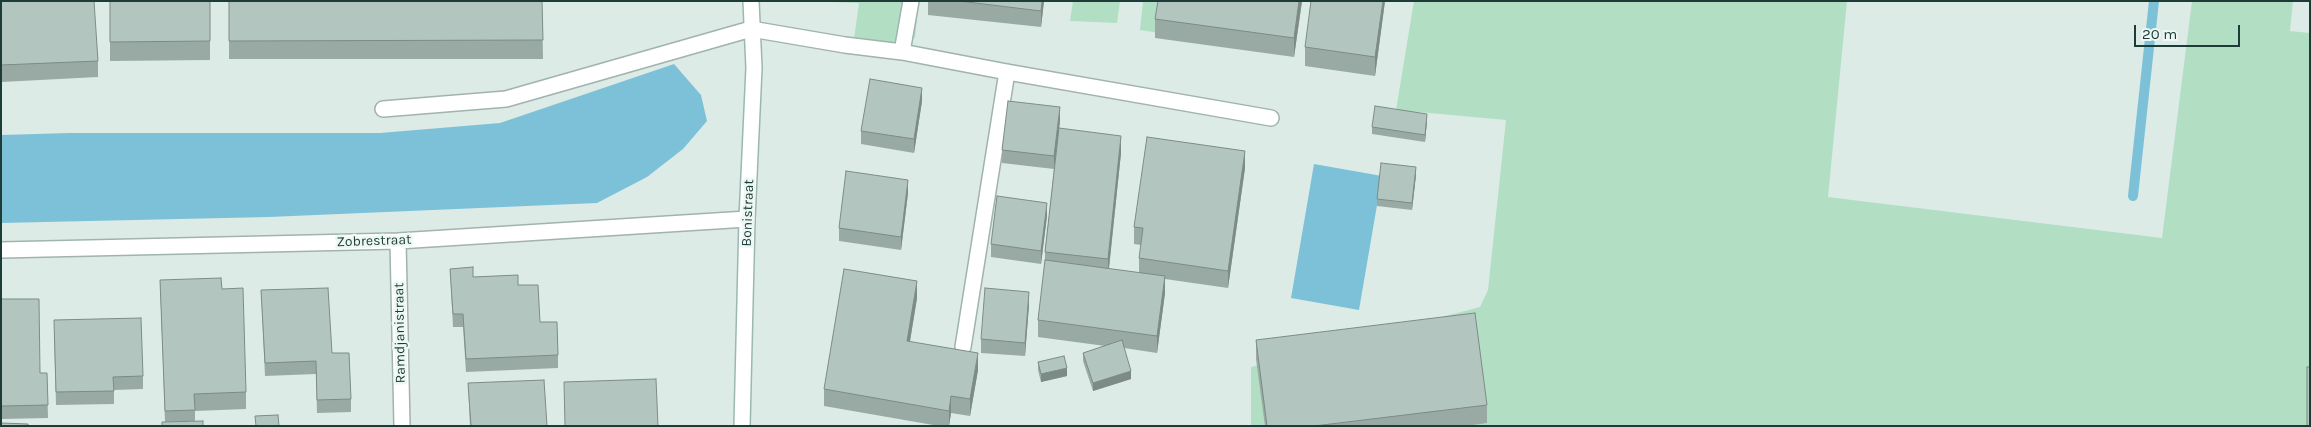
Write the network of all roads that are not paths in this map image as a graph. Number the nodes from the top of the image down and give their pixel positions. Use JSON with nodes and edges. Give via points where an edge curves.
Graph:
{"nodes":[{"id":1,"x":752,"y":1,"type":"edge"},
{"id":2,"x":911,"y":1,"type":"edge"},
{"id":3,"x":751,"y":29,"type":"junction"},
{"id":4,"x":902,"y":52,"type":"junction"},
{"id":5,"x":1008,"y":72,"type":"junction"},
{"id":6,"x":383,"y":109,"type":"dead end"},
{"id":7,"x":1271,"y":118,"type":"dead end"},
{"id":8,"x":747,"y":219,"type":"junction"},
{"id":9,"x":398,"y":241,"type":"junction"},
{"id":10,"x":1,"y":250,"type":"edge"},
{"id":11,"x":963,"y":347,"type":"dead end"},
{"id":12,"x":402,"y":426,"type":"edge"},
{"id":13,"x":742,"y":426,"type":"edge"}],
"edges":[{"from":1,"to":3,"type":"street","name":"Bonistraat"},
{"from":2,"to":4,"type":"street"},
{"from":3,"to":4,"type":"street"},
{"from":3,"to":6,"type":"street","via":[[506,99]]},
{"from":3,"to":8,"type":"street","name":"Bonistraat","via":[[754,68]]},
{"from":4,"to":5,"type":"street"},
{"from":5,"to":7,"type":"street"},
{"from":5,"to":11,"type":"street"},
{"from":8,"to":9,"type":"street","name":"Zobrestraat"},
{"from":8,"to":13,"type":"street","name":"Bonistraat"},
{"from":9,"to":10,"type":"street","name":"Zobrestraat"},
{"from":9,"to":12,"type":"street","name":"Ramdjanistraat"}]}
